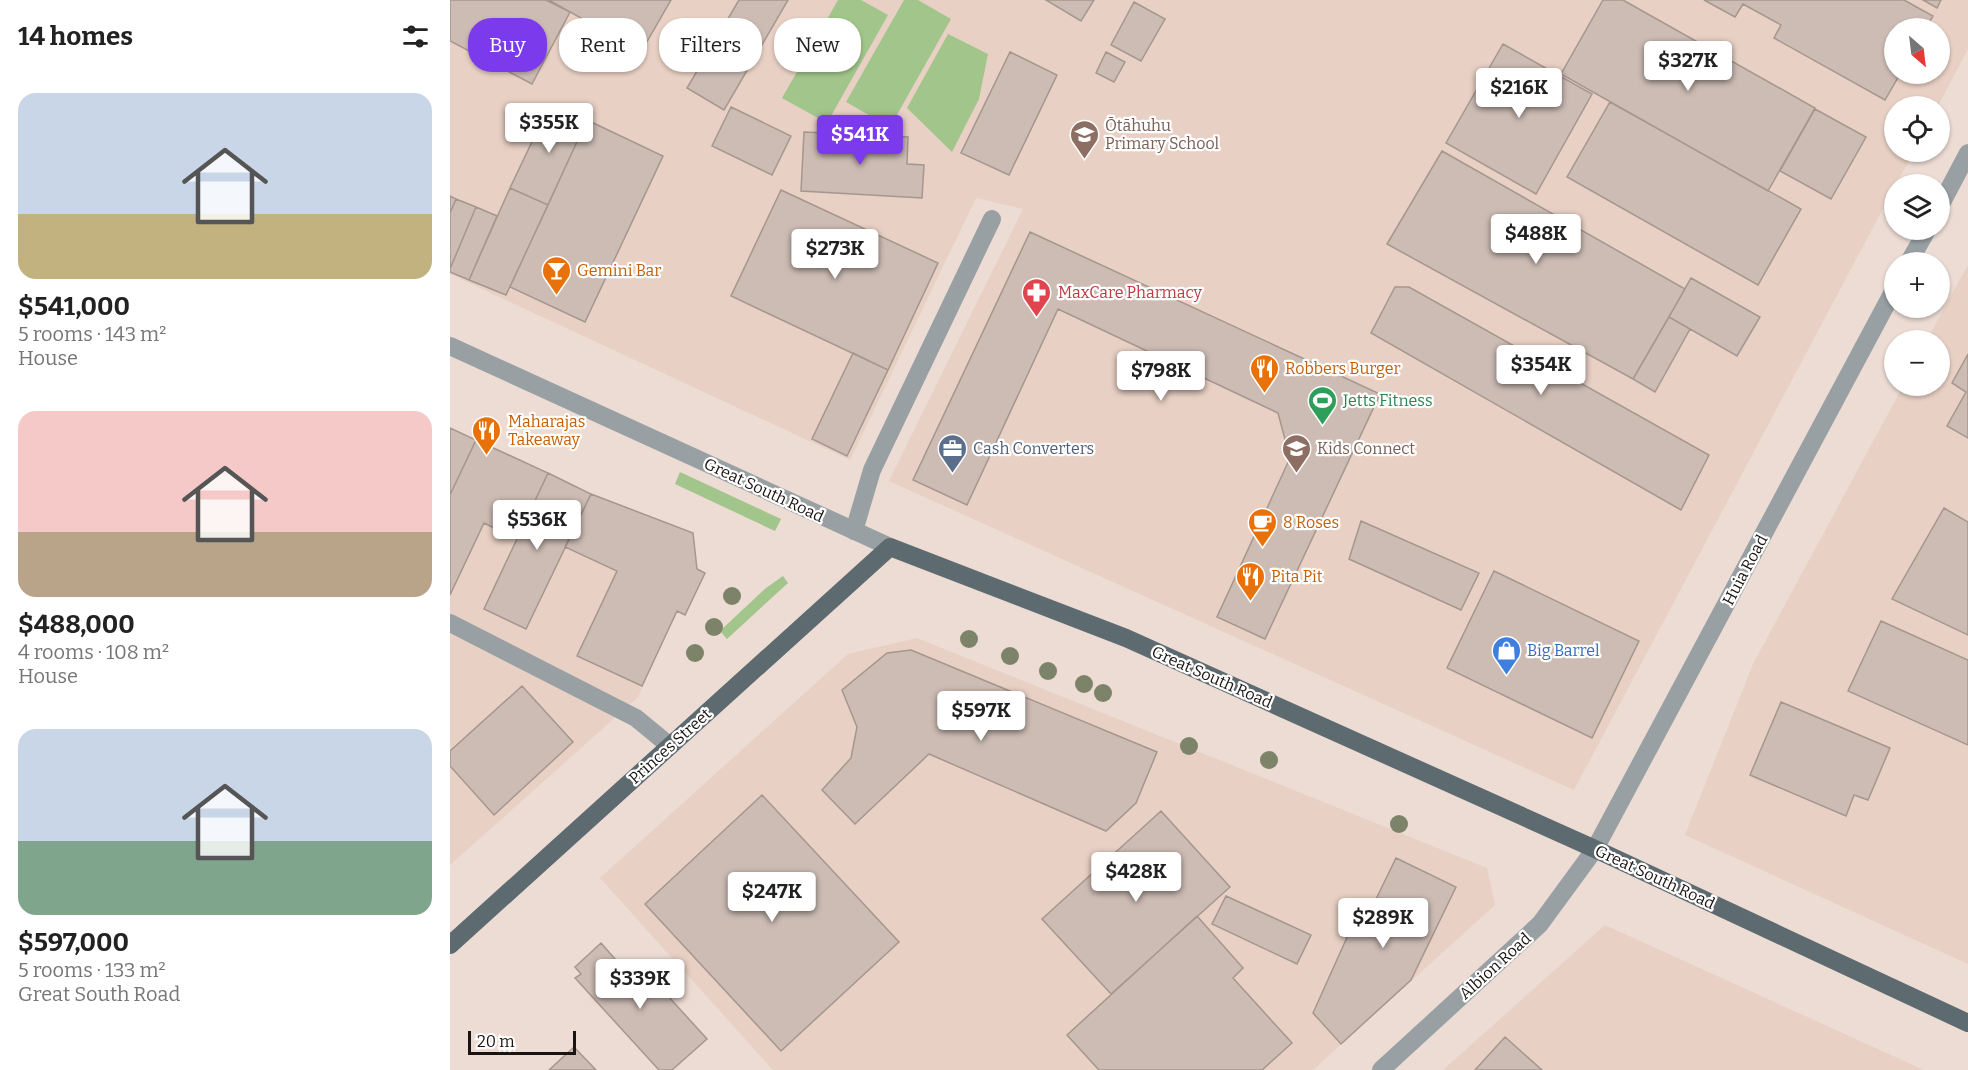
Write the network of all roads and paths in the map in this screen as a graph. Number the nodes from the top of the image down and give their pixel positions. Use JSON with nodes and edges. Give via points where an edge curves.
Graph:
{"nodes":[{"id":1,"x":1968,"y":153,"type":"edge"},
{"id":2,"x":1950,"y":187,"type":"edge"},
{"id":3,"x":992,"y":219,"type":"dead end"},
{"id":4,"x":1884,"y":309,"type":"edge"},
{"id":5,"x":450,"y":346,"type":"edge"},
{"id":6,"x":854,"y":531,"type":"junction"},
{"id":7,"x":890,"y":547,"type":"junction"},
{"id":8,"x":450,"y":623,"type":"edge"},
{"id":9,"x":670,"y":746,"type":"junction"},
{"id":10,"x":1595,"y":849,"type":"junction"},
{"id":11,"x":450,"y":945,"type":"edge"},
{"id":12,"x":1968,"y":1023,"type":"edge"},
{"id":13,"x":1381,"y":1070,"type":"edge"}],
"edges":[{"from":1,"to":2,"type":"street"},
{"from":3,"to":6,"type":"street","via":[[872,470]]},
{"from":4,"to":10,"type":"street","name":"Huia Road"},
{"from":5,"to":6,"type":"street","name":"Great South Road"},
{"from":6,"to":7,"type":"street","name":"Great South Road"},
{"from":7,"to":9,"type":"main road","name":"Princes Street"},
{"from":7,"to":10,"type":"main road","name":"Great South Road","via":[[1126,638]]},
{"from":8,"to":9,"type":"street","via":[[636,718]]},
{"from":9,"to":11,"type":"main road","name":"Princes Street"},
{"from":10,"to":12,"type":"main road","name":"Great South Road"},
{"from":10,"to":13,"type":"street","name":"Albion Road","via":[[1540,924]]}]}
